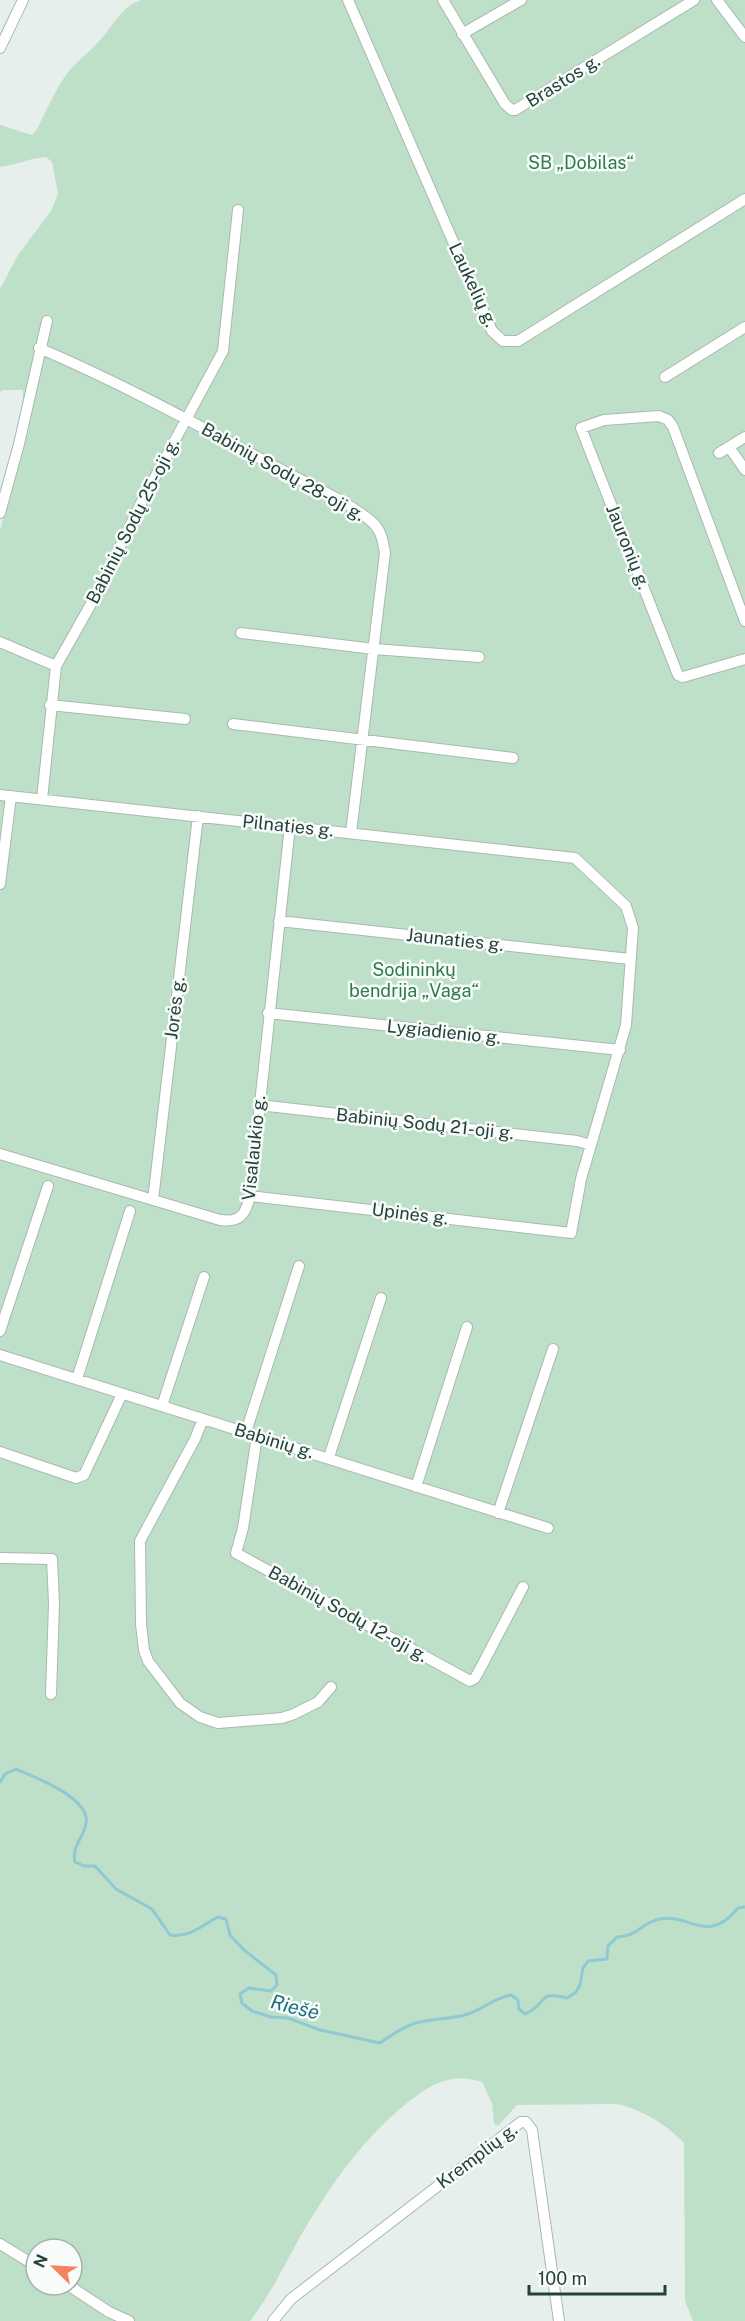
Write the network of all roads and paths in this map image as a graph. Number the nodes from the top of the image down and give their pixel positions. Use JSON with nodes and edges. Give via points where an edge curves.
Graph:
{"nodes":[{"id":1,"x":22,"y":0,"type":"edge"},
{"id":2,"x":348,"y":0,"type":"edge"},
{"id":3,"x":443,"y":0,"type":"edge"},
{"id":4,"x":521,"y":0,"type":"edge"},
{"id":5,"x":694,"y":0,"type":"edge"},
{"id":6,"x":717,"y":0,"type":"edge"},
{"id":7,"x":462,"y":34,"type":"junction"},
{"id":8,"x":745,"y":37,"type":"edge"},
{"id":9,"x":0,"y":48,"type":"edge"},
{"id":10,"x":745,"y":199,"type":"edge"},
{"id":11,"x":238,"y":210,"type":"dead end"},
{"id":12,"x":47,"y":321,"type":"dead end"},
{"id":13,"x":745,"y":327,"type":"edge"},
{"id":14,"x":39,"y":348,"type":"junction"},
{"id":15,"x":665,"y":377,"type":"dead end"},
{"id":16,"x":187,"y":418,"type":"junction"},
{"id":17,"x":745,"y":437,"type":"edge"},
{"id":18,"x":729,"y":447,"type":"junction"},
{"id":19,"x":719,"y":453,"type":"dead end"},
{"id":20,"x":745,"y":470,"type":"edge"},
{"id":21,"x":0,"y":511,"type":"edge"},
{"id":22,"x":745,"y":621,"type":"edge"},
{"id":23,"x":241,"y":633,"type":"dead end"},
{"id":24,"x":0,"y":642,"type":"edge"},
{"id":25,"x":374,"y":649,"type":"junction"},
{"id":26,"x":480,"y":657,"type":"dead end"},
{"id":27,"x":745,"y":659,"type":"edge"},
{"id":28,"x":56,"y":666,"type":"junction"},
{"id":29,"x":50,"y":705,"type":"junction"},
{"id":30,"x":184,"y":719,"type":"dead end"},
{"id":31,"x":233,"y":724,"type":"dead end"},
{"id":32,"x":363,"y":740,"type":"junction"},
{"id":33,"x":513,"y":758,"type":"dead end"},
{"id":34,"x":5,"y":795,"type":"edge"},
{"id":35,"x":42,"y":799,"type":"junction"},
{"id":36,"x":198,"y":816,"type":"junction"},
{"id":37,"x":290,"y":826,"type":"junction"},
{"id":38,"x":351,"y":833,"type":"junction"},
{"id":39,"x":0,"y":884,"type":"edge"},
{"id":40,"x":279,"y":921,"type":"junction"},
{"id":41,"x":630,"y":959,"type":"junction"},
{"id":42,"x":268,"y":1013,"type":"junction"},
{"id":43,"x":620,"y":1050,"type":"junction"},
{"id":44,"x":258,"y":1105,"type":"junction"},
{"id":45,"x":591,"y":1145,"type":"junction"},
{"id":46,"x":0,"y":1154,"type":"edge"},
{"id":47,"x":48,"y":1186,"type":"dead end"},
{"id":48,"x":250,"y":1196,"type":"junction"},
{"id":49,"x":153,"y":1200,"type":"junction"},
{"id":50,"x":130,"y":1211,"type":"dead end"},
{"id":51,"x":299,"y":1266,"type":"dead end"},
{"id":52,"x":204,"y":1277,"type":"dead end"},
{"id":53,"x":381,"y":1298,"type":"dead end"},
{"id":54,"x":467,"y":1327,"type":"dead end"},
{"id":55,"x":0,"y":1331,"type":"edge"},
{"id":56,"x":553,"y":1349,"type":"dead end"},
{"id":57,"x":0,"y":1355,"type":"edge"},
{"id":58,"x":77,"y":1379,"type":"junction"},
{"id":59,"x":122,"y":1394,"type":"junction"},
{"id":60,"x":162,"y":1406,"type":"junction"},
{"id":61,"x":203,"y":1419,"type":"junction"},
{"id":62,"x":252,"y":1434,"type":"junction"},
{"id":63,"x":0,"y":1452,"type":"edge"},
{"id":64,"x":329,"y":1457,"type":"junction"},
{"id":65,"x":416,"y":1487,"type":"junction"},
{"id":66,"x":498,"y":1513,"type":"junction"},
{"id":67,"x":548,"y":1528,"type":"dead end"},
{"id":68,"x":0,"y":1558,"type":"edge"},
{"id":69,"x":523,"y":1587,"type":"dead end"},
{"id":70,"x":331,"y":1687,"type":"dead end"},
{"id":71,"x":51,"y":1694,"type":"dead end"},
{"id":72,"x":0,"y":2244,"type":"edge"},
{"id":73,"x":24,"y":2259,"type":"edge"},
{"id":74,"x":84,"y":2296,"type":"edge"},
{"id":75,"x":129,"y":2321,"type":"edge"},
{"id":76,"x":273,"y":2321,"type":"edge"},
{"id":77,"x":559,"y":2321,"type":"edge"}],
"edges":[{"from":1,"to":9,"type":"street"},
{"from":2,"to":10,"type":"street","name":"Laukelių g.","via":[[492,332],[503,341],[518,341]]},
{"from":3,"to":7,"type":"street","name":"Brastos g."},
{"from":4,"to":7,"type":"street"},
{"from":5,"to":7,"type":"street","name":"Brastos g.","via":[[515,110],[505,104]]},
{"from":6,"to":8,"type":"street"},
{"from":11,"to":16,"type":"street","name":"Babinių Sodų 25-oji g.","via":[[224,351]]},
{"from":12,"to":14,"type":"street"},
{"from":13,"to":15,"type":"street"},
{"from":14,"to":16,"type":"street","name":"Babinių Sodų 28-oji g."},
{"from":14,"to":21,"type":"street"},
{"from":16,"to":25,"type":"street","name":"Babinių Sodų 28-oji g.","via":[[347,506],[377,527],[385,553]]},
{"from":16,"to":28,"type":"street","name":"Babinių Sodų 25-oji g."},
{"from":17,"to":18,"type":"street"},
{"from":18,"to":19,"type":"street"},
{"from":18,"to":20,"type":"street"},
{"from":22,"to":27,"type":"street","name":"Jauronių g.","via":[[668,420],[659,416],[604,420],[581,428],[678,675],[683,677]]},
{"from":23,"to":25,"type":"street"},
{"from":24,"to":28,"type":"street"},
{"from":25,"to":26,"type":"street"},
{"from":25,"to":32,"type":"street","name":"Babinių Sodų 28-oji g."},
{"from":28,"to":29,"type":"street","name":"Babinių Sodų 25-oji g."},
{"from":29,"to":30,"type":"street"},
{"from":29,"to":35,"type":"street","name":"Babinių Sodų 25-oji g."},
{"from":31,"to":32,"type":"street"},
{"from":32,"to":33,"type":"street"},
{"from":32,"to":38,"type":"street","name":"Babinių Sodų 28-oji g."},
{"from":34,"to":35,"type":"street","name":"Pilnaties g."},
{"from":34,"to":39,"type":"street"},
{"from":35,"to":36,"type":"street","name":"Pilnaties g."},
{"from":36,"to":37,"type":"street","name":"Pilnaties g."},
{"from":36,"to":49,"type":"street","name":"Jorės g."},
{"from":37,"to":38,"type":"street","name":"Pilnaties g."},
{"from":37,"to":40,"type":"street","name":"Visalaukio g."},
{"from":38,"to":41,"type":"street","name":"Pilnaties g.","via":[[576,858],[626,906],[633,928]]},
{"from":40,"to":41,"type":"street","name":"Jaunaties g."},
{"from":40,"to":42,"type":"street","name":"Visalaukio g."},
{"from":41,"to":43,"type":"street"},
{"from":42,"to":43,"type":"street","name":"Lygiadienio g."},
{"from":42,"to":44,"type":"street","name":"Visalaukio g."},
{"from":43,"to":45,"type":"street"},
{"from":44,"to":45,"type":"street","name":"Babinių Sodų 21-oji g."},
{"from":44,"to":48,"type":"street","name":"Visalaukio g."},
{"from":45,"to":48,"type":"street","name":"Upinės g.","via":[[570,1233]]},
{"from":46,"to":49,"type":"street","name":"Visalaukio g."},
{"from":47,"to":55,"type":"street"},
{"from":48,"to":49,"type":"street","name":"Visalaukio g.","via":[[243,1216],[229,1221]]},
{"from":50,"to":58,"type":"street"},
{"from":51,"to":62,"type":"street"},
{"from":52,"to":60,"type":"street"},
{"from":53,"to":64,"type":"street"},
{"from":54,"to":65,"type":"street"},
{"from":56,"to":66,"type":"street"},
{"from":57,"to":58,"type":"street","name":"Babinių g."},
{"from":58,"to":59,"type":"street","name":"Babinių g."},
{"from":59,"to":60,"type":"street","name":"Babinių g."},
{"from":59,"to":63,"type":"street","via":[[81,1477]]},
{"from":60,"to":61,"type":"street","name":"Babinių g."},
{"from":61,"to":62,"type":"street","name":"Babinių g."},
{"from":61,"to":70,"type":"street","via":[[140,1541],[141,1624],[148,1661],[180,1703],[200,1717],[218,1723],[282,1718],[318,1702]]},
{"from":62,"to":64,"type":"street","name":"Babinių g."},
{"from":62,"to":69,"type":"street","name":"Babinių Sodų 12-oji g.","via":[[243,1528],[236,1553],[470,1681]]},
{"from":64,"to":65,"type":"street","name":"Babinių g."},
{"from":65,"to":66,"type":"street","name":"Babinių g."},
{"from":66,"to":67,"type":"street","name":"Babinių g."},
{"from":68,"to":71,"type":"street","via":[[52,1559]]},
{"from":72,"to":73,"type":"street"},
{"from":74,"to":75,"type":"street"},
{"from":76,"to":77,"type":"street","name":"Kremplių g.","via":[[291,2299],[521,2122],[532,2130]]}]}
